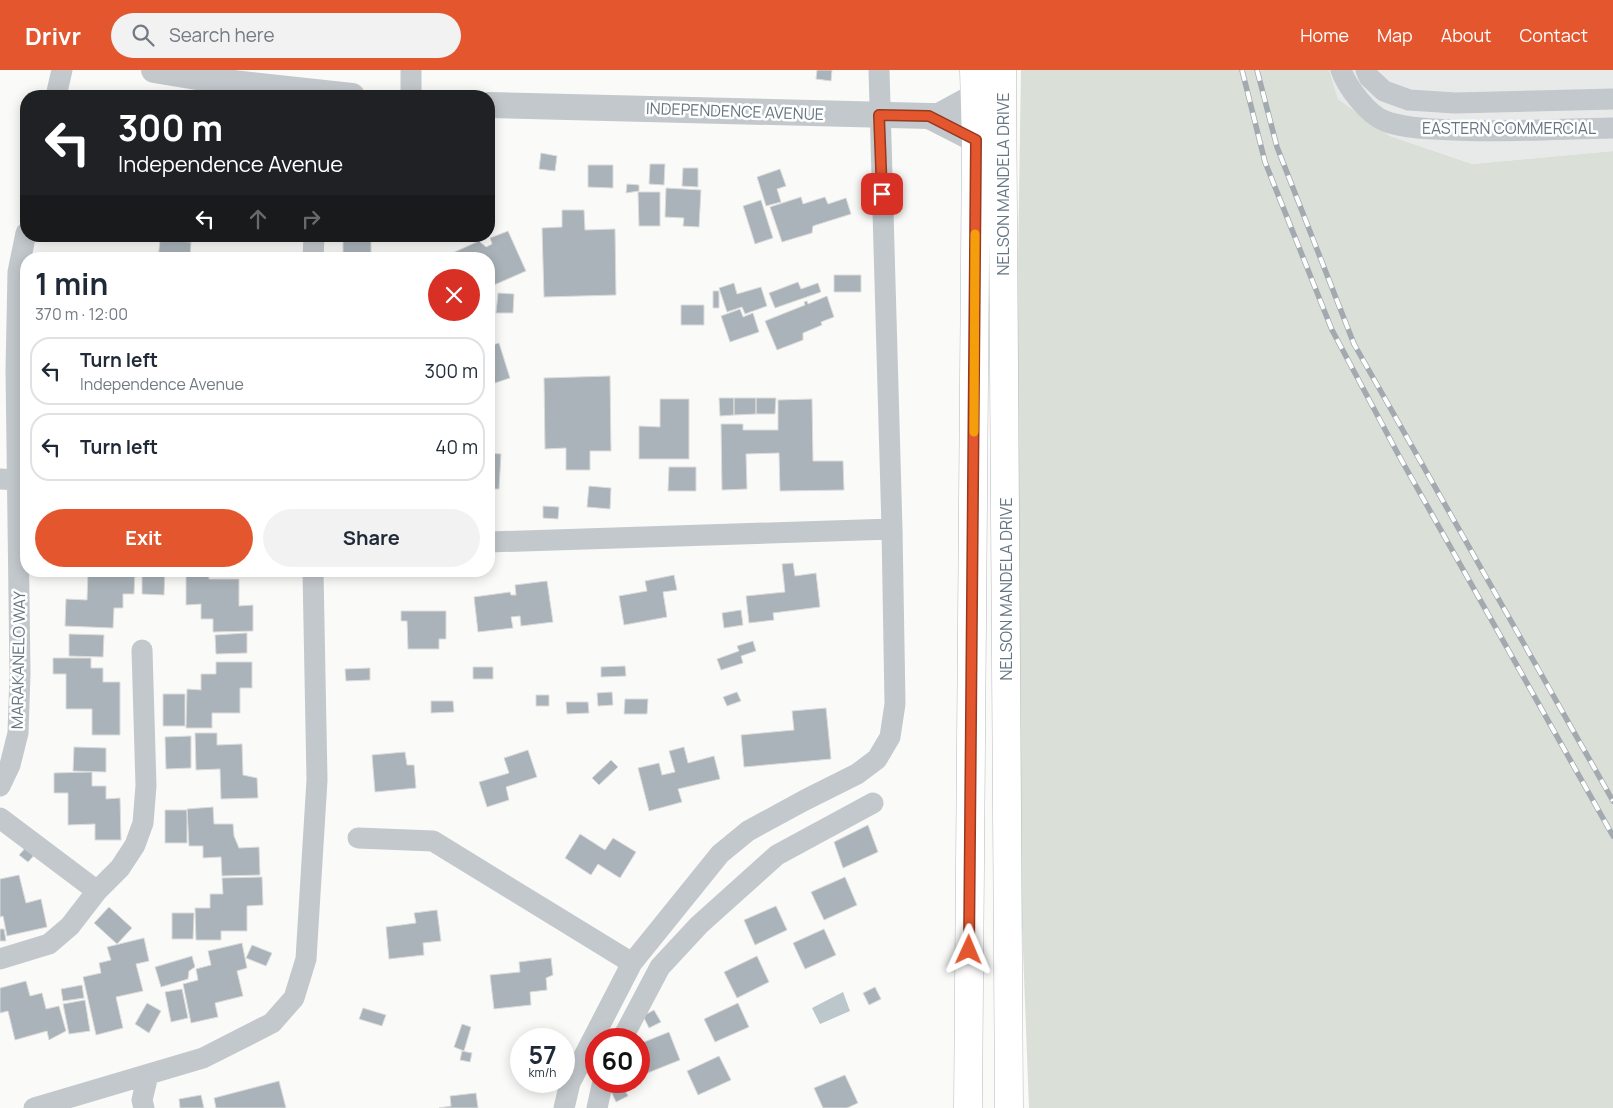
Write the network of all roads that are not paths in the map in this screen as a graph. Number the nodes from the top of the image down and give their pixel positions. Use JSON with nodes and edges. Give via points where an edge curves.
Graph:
{"nodes":[{"id":1,"x":62,"y":70,"type":"edge"},
{"id":2,"x":154,"y":70,"type":"edge"},
{"id":3,"x":411,"y":70,"type":"edge"},
{"id":4,"x":879,"y":70,"type":"edge"},
{"id":5,"x":974,"y":70,"type":"edge"},
{"id":6,"x":1002,"y":70,"type":"edge"},
{"id":7,"x":1341,"y":70,"type":"edge"},
{"id":8,"x":1366,"y":70,"type":"edge"},
{"id":9,"x":57,"y":90,"type":"edge"},
{"id":10,"x":281,"y":90,"type":"edge"},
{"id":11,"x":410,"y":90,"type":"edge"},
{"id":12,"x":974,"y":97,"type":"junction"},
{"id":13,"x":1613,"y":99,"type":"edge"},
{"id":14,"x":495,"y":104,"type":"edge"},
{"id":15,"x":879,"y":115,"type":"junction"},
{"id":16,"x":929,"y":116,"type":"junction"},
{"id":17,"x":1613,"y":128,"type":"edge"},
{"id":18,"x":976,"y":140,"type":"junction"},
{"id":19,"x":20,"y":262,"type":"edge"},
{"id":20,"x":20,"y":342,"type":"edge"},
{"id":21,"x":20,"y":423,"type":"edge"},
{"id":22,"x":9,"y":480,"type":"edge"},
{"id":23,"x":892,"y":529,"type":"junction"},
{"id":24,"x":495,"y":542,"type":"edge"},
{"id":25,"x":319,"y":577,"type":"edge"},
{"id":26,"x":142,"y":650,"type":"dead end"},
{"id":27,"x":0,"y":786,"type":"edge"},
{"id":28,"x":873,"y":803,"type":"dead end"},
{"id":29,"x":0,"y":818,"type":"edge"},
{"id":30,"x":358,"y":838,"type":"dead end"},
{"id":31,"x":97,"y":891,"type":"junction"},
{"id":32,"x":0,"y":959,"type":"edge"},
{"id":33,"x":632,"y":963,"type":"junction"},
{"id":34,"x":628,"y":1028,"type":"edge"},
{"id":35,"x":148,"y":1075,"type":"junction"},
{"id":36,"x":600,"y":1093,"type":"edge"},
{"id":37,"x":34,"y":1108,"type":"edge"},
{"id":38,"x":144,"y":1108,"type":"edge"},
{"id":39,"x":564,"y":1108,"type":"edge"},
{"id":40,"x":597,"y":1108,"type":"edge"},
{"id":41,"x":968,"y":1108,"type":"edge"},
{"id":42,"x":1009,"y":1108,"type":"edge"}],
"edges":[{"from":1,"to":9,"type":"street"},
{"from":2,"to":10,"type":"street"},
{"from":3,"to":11,"type":"street"},
{"from":4,"to":15,"type":"street"},
{"from":5,"to":12,"type":"main road","name":"NELSON MANDELA DRIVE"},
{"from":6,"to":42,"type":"main road","name":"NELSON MANDELA DRIVE"},
{"from":7,"to":17,"type":"street","name":"EASTERN COMMERCIAL","via":[[1357,98],[1370,111],[1384,121],[1416,128],[1459,131]]},
{"from":8,"to":13,"type":"street","name":"EASTERN COMMERCIAL","via":[[1384,91],[1409,100],[1455,103]]},
{"from":12,"to":16,"type":"street","via":[[939,116]]},
{"from":12,"to":18,"type":"main road","name":"NELSON MANDELA DRIVE"},
{"from":14,"to":15,"type":"street","name":"INDEPENDENCE AVENUE"},
{"from":15,"to":16,"type":"street","name":"INDEPENDENCE AVENUE"},
{"from":15,"to":23,"type":"street"},
{"from":16,"to":18,"type":"street","name":"INDEPENDENCE AVENUE"},
{"from":18,"to":41,"type":"main road","name":"NELSON MANDELA DRIVE"},
{"from":19,"to":20,"type":"street","name":"MARAKANELO WAY"},
{"from":21,"to":22,"type":"street","name":"MARAKANELO WAY"},
{"from":22,"to":27,"type":"street","name":"MARAKANELO WAY","via":[[20,674],[18,732],[10,765]]},
{"from":23,"to":24,"type":"street"},
{"from":23,"to":33,"type":"street","via":[[895,704],[888,741],[877,759],[857,774],[748,831],[720,854]]},
{"from":25,"to":35,"type":"street","via":[[317,780],[306,959],[294,998],[272,1023],[203,1058]]},
{"from":26,"to":31,"type":"street","via":[[146,786],[143,824],[135,845],[120,868]]},
{"from":28,"to":34,"type":"street","via":[[777,855],[699,925],[660,967]]},
{"from":29,"to":31,"type":"street"},
{"from":30,"to":33,"type":"street","via":[[433,841]]},
{"from":31,"to":32,"type":"street","via":[[70,926],[49,944]]},
{"from":33,"to":39,"type":"street","via":[[570,1083]]},
{"from":35,"to":37,"type":"street"},
{"from":35,"to":38,"type":"street","via":[[142,1100]]},
{"from":36,"to":40,"type":"street"}]}
